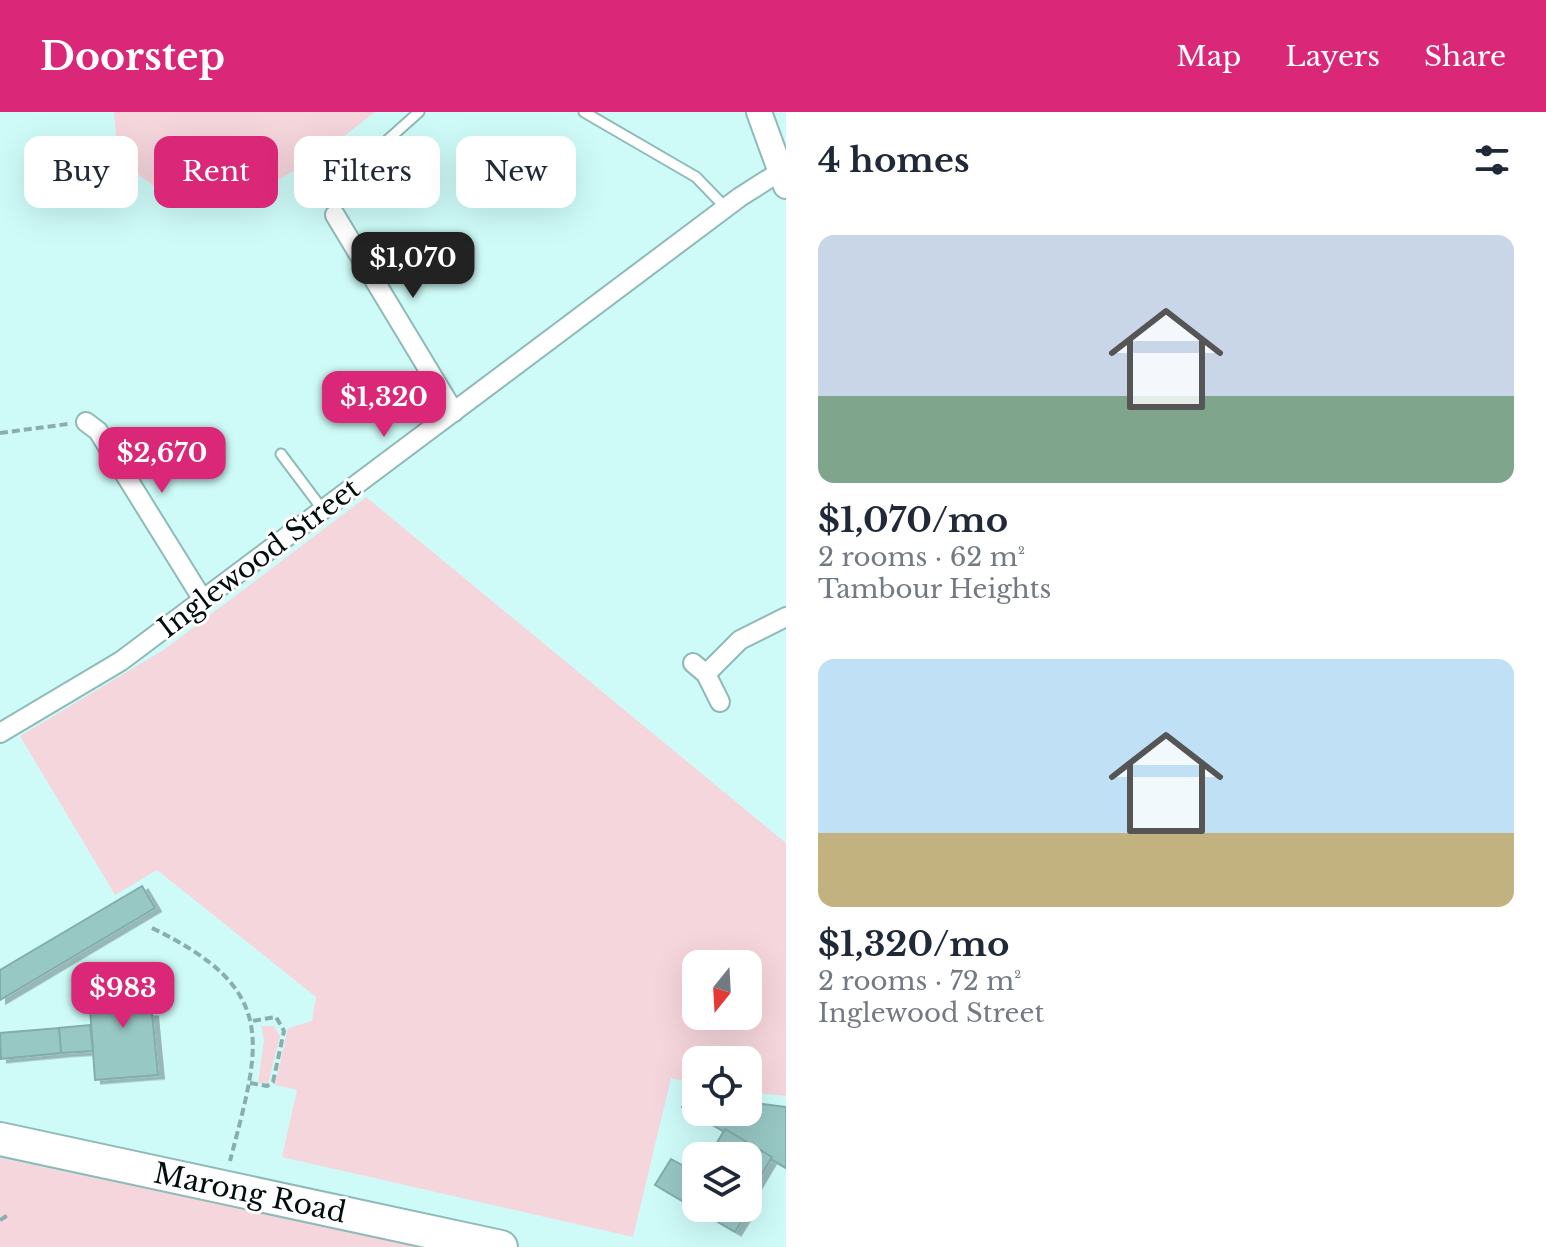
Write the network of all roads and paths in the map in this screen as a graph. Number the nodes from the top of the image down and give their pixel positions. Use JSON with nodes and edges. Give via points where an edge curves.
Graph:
{"nodes":[{"id":1,"x":419,"y":112,"type":"edge"},
{"id":2,"x":584,"y":112,"type":"edge"},
{"id":3,"x":759,"y":112,"type":"edge"},
{"id":4,"x":783,"y":171,"type":"edge"},
{"id":5,"x":726,"y":208,"type":"junction"},
{"id":6,"x":335,"y":215,"type":"joint"},
{"id":7,"x":454,"y":412,"type":"junction"},
{"id":8,"x":86,"y":422,"type":"joint"},
{"id":9,"x":0,"y":433,"type":"edge"},
{"id":10,"x":281,"y":454,"type":"dead end"},
{"id":11,"x":323,"y":510,"type":"junction"},
{"id":12,"x":203,"y":600,"type":"junction"},
{"id":13,"x":786,"y":617,"type":"edge"},
{"id":14,"x":720,"y":702,"type":"dead end"},
{"id":15,"x":0,"y":733,"type":"edge"},
{"id":16,"x":152,"y":928,"type":"dead end"},
{"id":17,"x":252,"y":1021,"type":"junction"},
{"id":18,"x":250,"y":1083,"type":"junction"},
{"id":19,"x":0,"y":1139,"type":"edge"},
{"id":20,"x":223,"y":1187,"type":"junction"},
{"id":21,"x":8,"y":1215,"type":"dead end"},
{"id":22,"x":0,"y":1220,"type":"edge"},
{"id":23,"x":501,"y":1247,"type":"edge"}],
"edges":[{"from":1,"to":6,"type":"lane","via":[[345,178]]},
{"from":2,"to":5,"type":"lane","via":[[696,177]]},
{"from":3,"to":4,"type":"main road"},
{"from":4,"to":5,"type":"street","name":"Inglewood Street"},
{"from":5,"to":7,"type":"street","name":"Inglewood Street"},
{"from":6,"to":7,"type":"street"},
{"from":7,"to":11,"type":"street","name":"Inglewood Street"},
{"from":8,"to":9,"type":"path"},
{"from":8,"to":12,"type":"street","via":[[98,431]]},
{"from":10,"to":11,"type":"lane"},
{"from":11,"to":12,"type":"street","name":"Inglewood Street"},
{"from":12,"to":15,"type":"street","name":"Inglewood Street","via":[[121,661]]},
{"from":13,"to":14,"type":"street","via":[[740,640],[700,669]]},
{"from":16,"to":17,"type":"path","via":[[216,967],[240,995]]},
{"from":17,"to":18,"type":"path"},
{"from":17,"to":18,"type":"path","via":[[276,1017],[284,1031],[273,1082]]},
{"from":18,"to":20,"type":"path"},
{"from":19,"to":20,"type":"highway","name":"Marong Road"},
{"from":20,"to":23,"type":"highway","name":"Marong Road"},
{"from":21,"to":22,"type":"path"}]}
